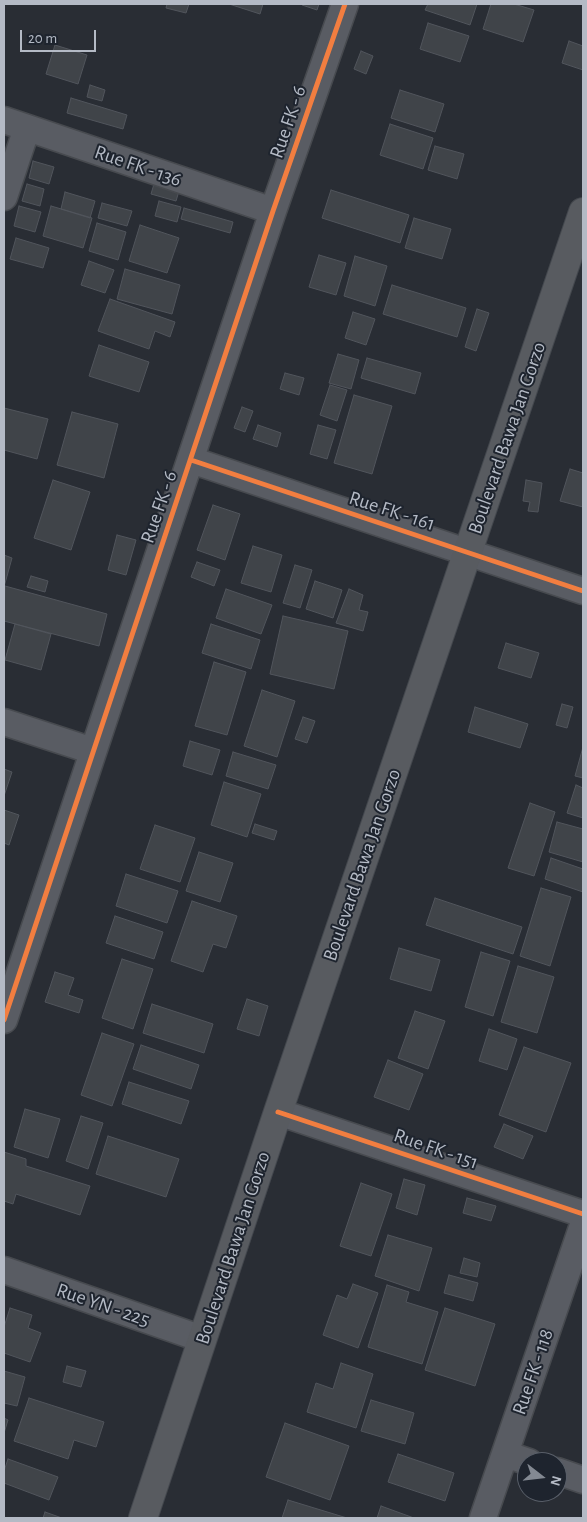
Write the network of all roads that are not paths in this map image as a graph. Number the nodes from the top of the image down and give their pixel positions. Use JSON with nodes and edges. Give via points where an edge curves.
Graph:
{"nodes":[{"id":1,"x":345,"y":4,"type":"edge"},
{"id":2,"x":15,"y":124,"type":"edge"},
{"id":3,"x":4,"y":197,"type":"edge"},
{"id":4,"x":273,"y":211,"type":"junction"},
{"id":5,"x":583,"y":212,"type":"edge"},
{"id":6,"x":191,"y":460,"type":"junction"},
{"id":7,"x":468,"y":552,"type":"junction"},
{"id":8,"x":583,"y":591,"type":"edge"},
{"id":9,"x":4,"y":722,"type":"edge"},
{"id":10,"x":93,"y":751,"type":"junction"},
{"id":11,"x":4,"y":1020,"type":"edge"},
{"id":12,"x":278,"y":1112,"type":"junction"},
{"id":13,"x":583,"y":1214,"type":"edge"},
{"id":14,"x":583,"y":1225,"type":"edge"},
{"id":15,"x":4,"y":1270,"type":"edge"},
{"id":16,"x":202,"y":1339,"type":"junction"},
{"id":17,"x":505,"y":1454,"type":"junction"},
{"id":18,"x":517,"y":1458,"type":"edge"},
{"id":19,"x":567,"y":1474,"type":"edge"},
{"id":20,"x":583,"y":1480,"type":"edge"},
{"id":21,"x":143,"y":1518,"type":"edge"},
{"id":22,"x":482,"y":1518,"type":"edge"}],
"edges":[{"from":1,"to":4,"type":"street","name":"Rue FK - 6"},
{"from":2,"to":3,"type":"street"},
{"from":2,"to":4,"type":"street","name":"Rue FK - 136"},
{"from":4,"to":6,"type":"street","name":"Rue FK - 6"},
{"from":5,"to":7,"type":"main road","name":"Boulevard Bawa Jan Gorzo"},
{"from":6,"to":7,"type":"street","name":"Rue FK - 161"},
{"from":6,"to":10,"type":"street","name":"Rue FK - 6"},
{"from":7,"to":8,"type":"street","name":"Rue FK - 161"},
{"from":7,"to":12,"type":"main road","name":"Boulevard Bawa Jan Gorzo"},
{"from":9,"to":10,"type":"street"},
{"from":10,"to":11,"type":"street","name":"Rue FK - 6"},
{"from":12,"to":13,"type":"street","name":"Rue FK - 151"},
{"from":12,"to":16,"type":"main road","name":"Boulevard Bawa Jan Gorzo"},
{"from":14,"to":17,"type":"street","name":"Rue FK - 118"},
{"from":15,"to":16,"type":"street","name":"Rue YN - 225"},
{"from":16,"to":21,"type":"main road","name":"Boulevard Bawa Jan Gorzo"},
{"from":17,"to":18,"type":"street"},
{"from":17,"to":22,"type":"street","name":"Rue FK - 118"},
{"from":19,"to":20,"type":"street"}]}
